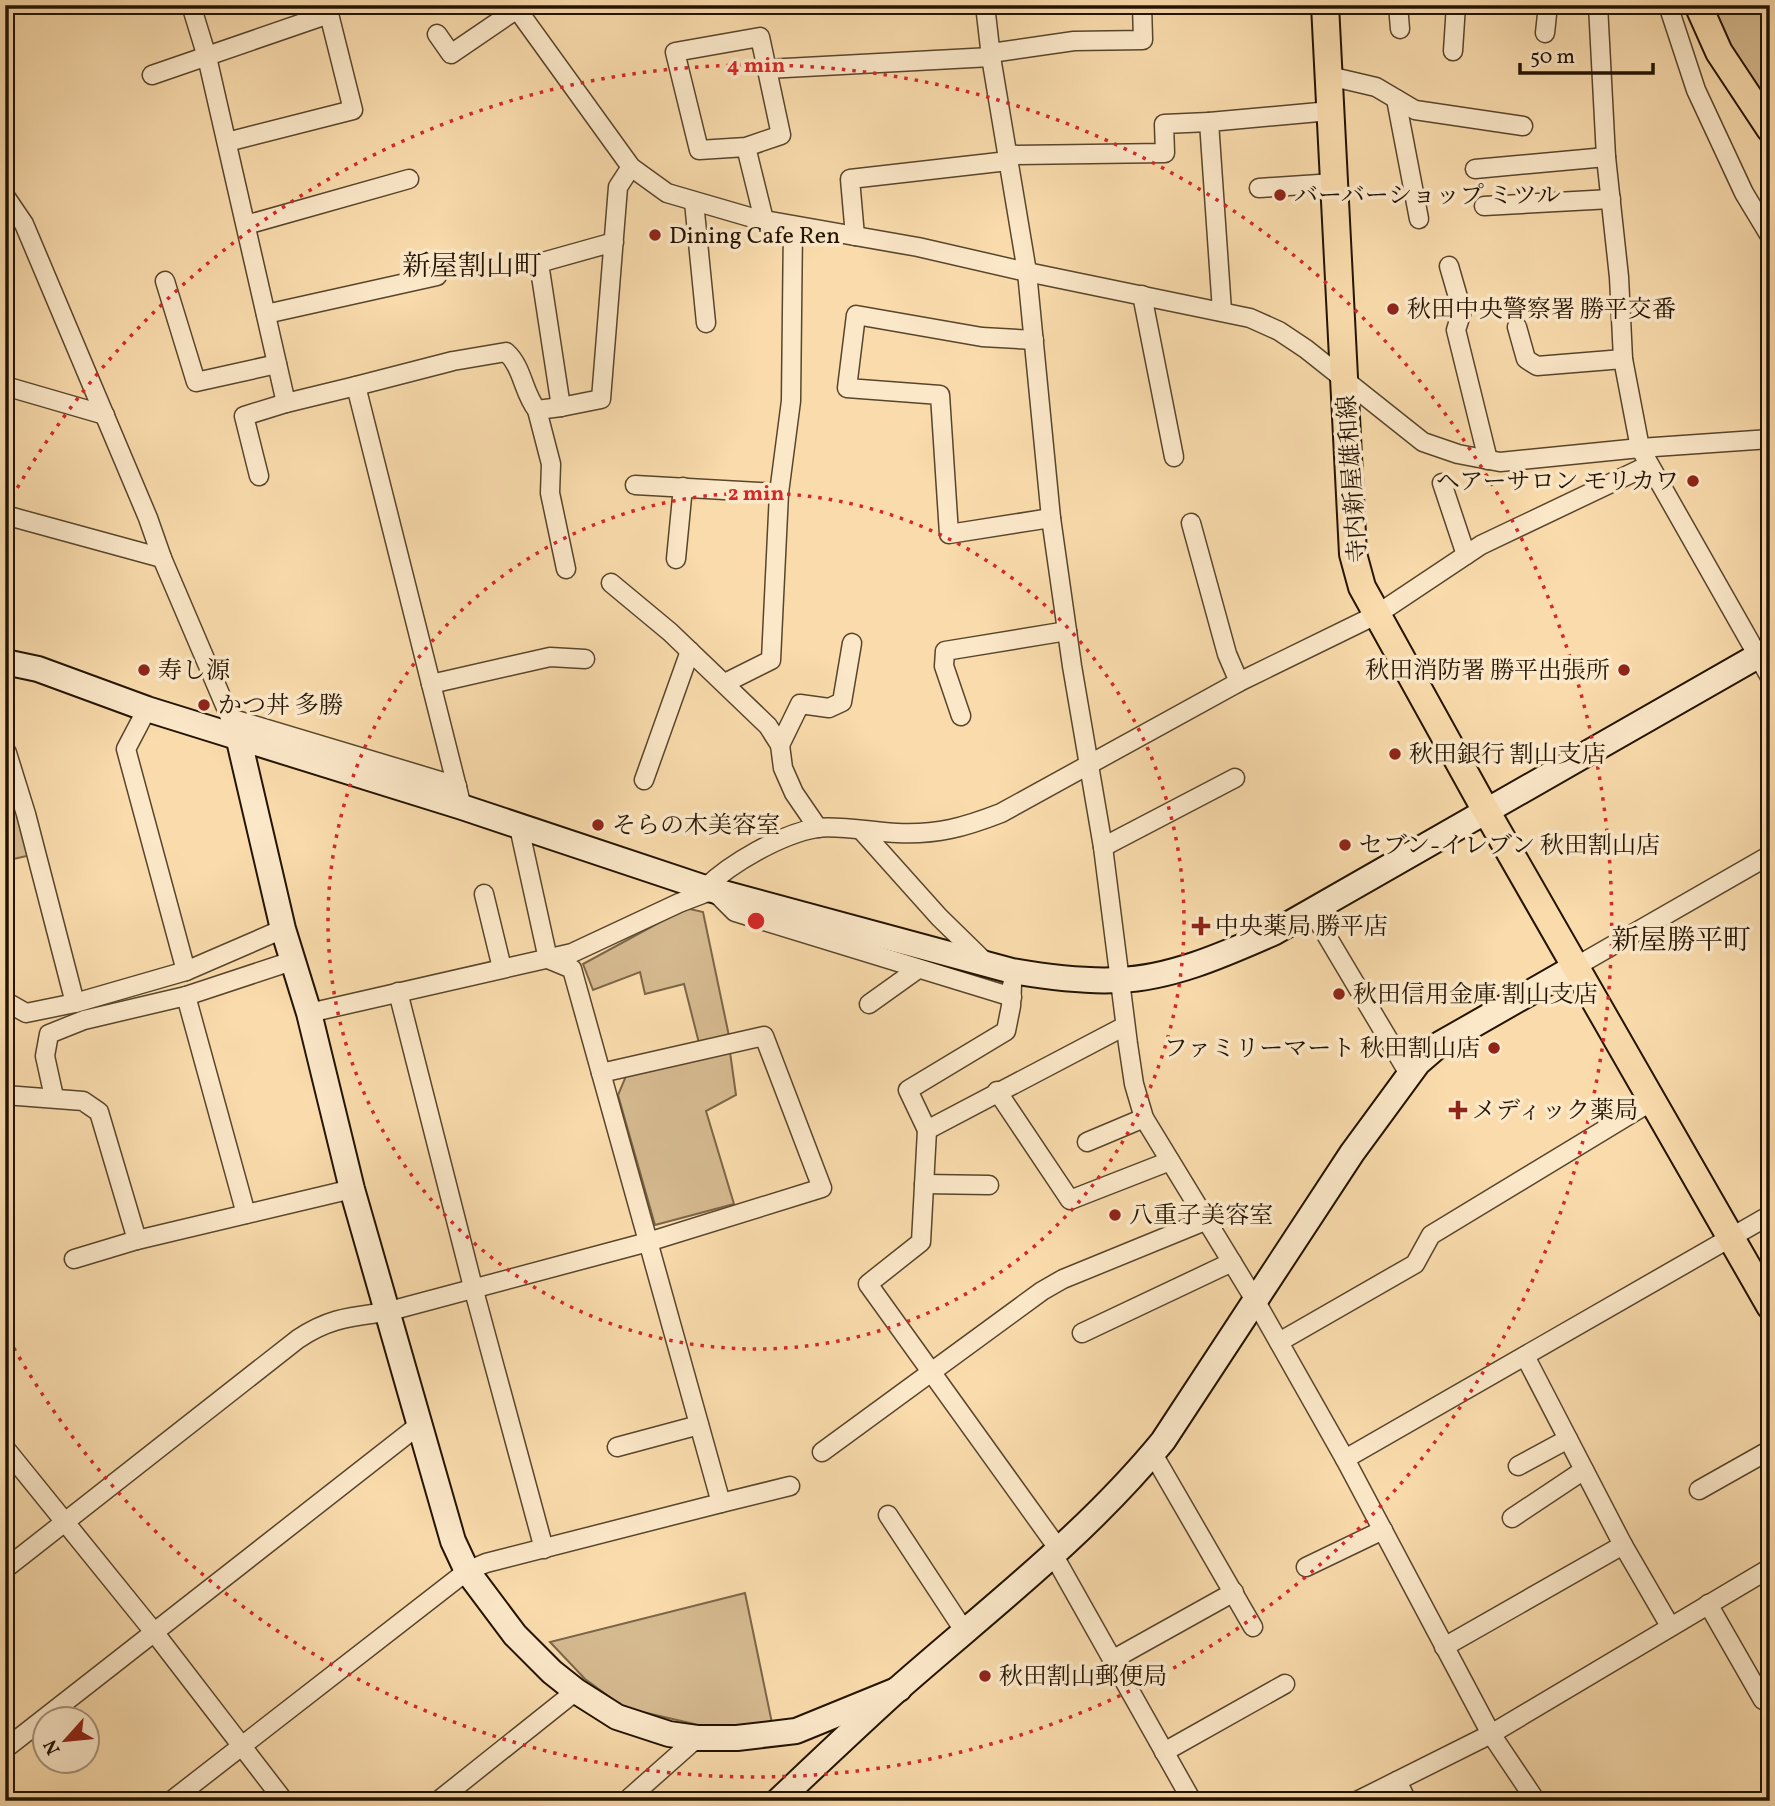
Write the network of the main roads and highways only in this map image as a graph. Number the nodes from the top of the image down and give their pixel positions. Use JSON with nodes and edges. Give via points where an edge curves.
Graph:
{"nodes":[{"id":1,"x":1325,"y":5,"type":"edge"},
{"id":2,"x":1698,"y":5,"type":"edge"},
{"id":3,"x":1770,"y":129,"type":"edge"},
{"id":4,"x":1770,"y":1306,"type":"edge"}],
"edges":[{"from":1,"to":4,"type":"main road","name":"寺内新屋雄和線","via":[[1353,554],[1362,587]]},
{"from":2,"to":3,"type":"main road","via":[[1719,52]]}]}
